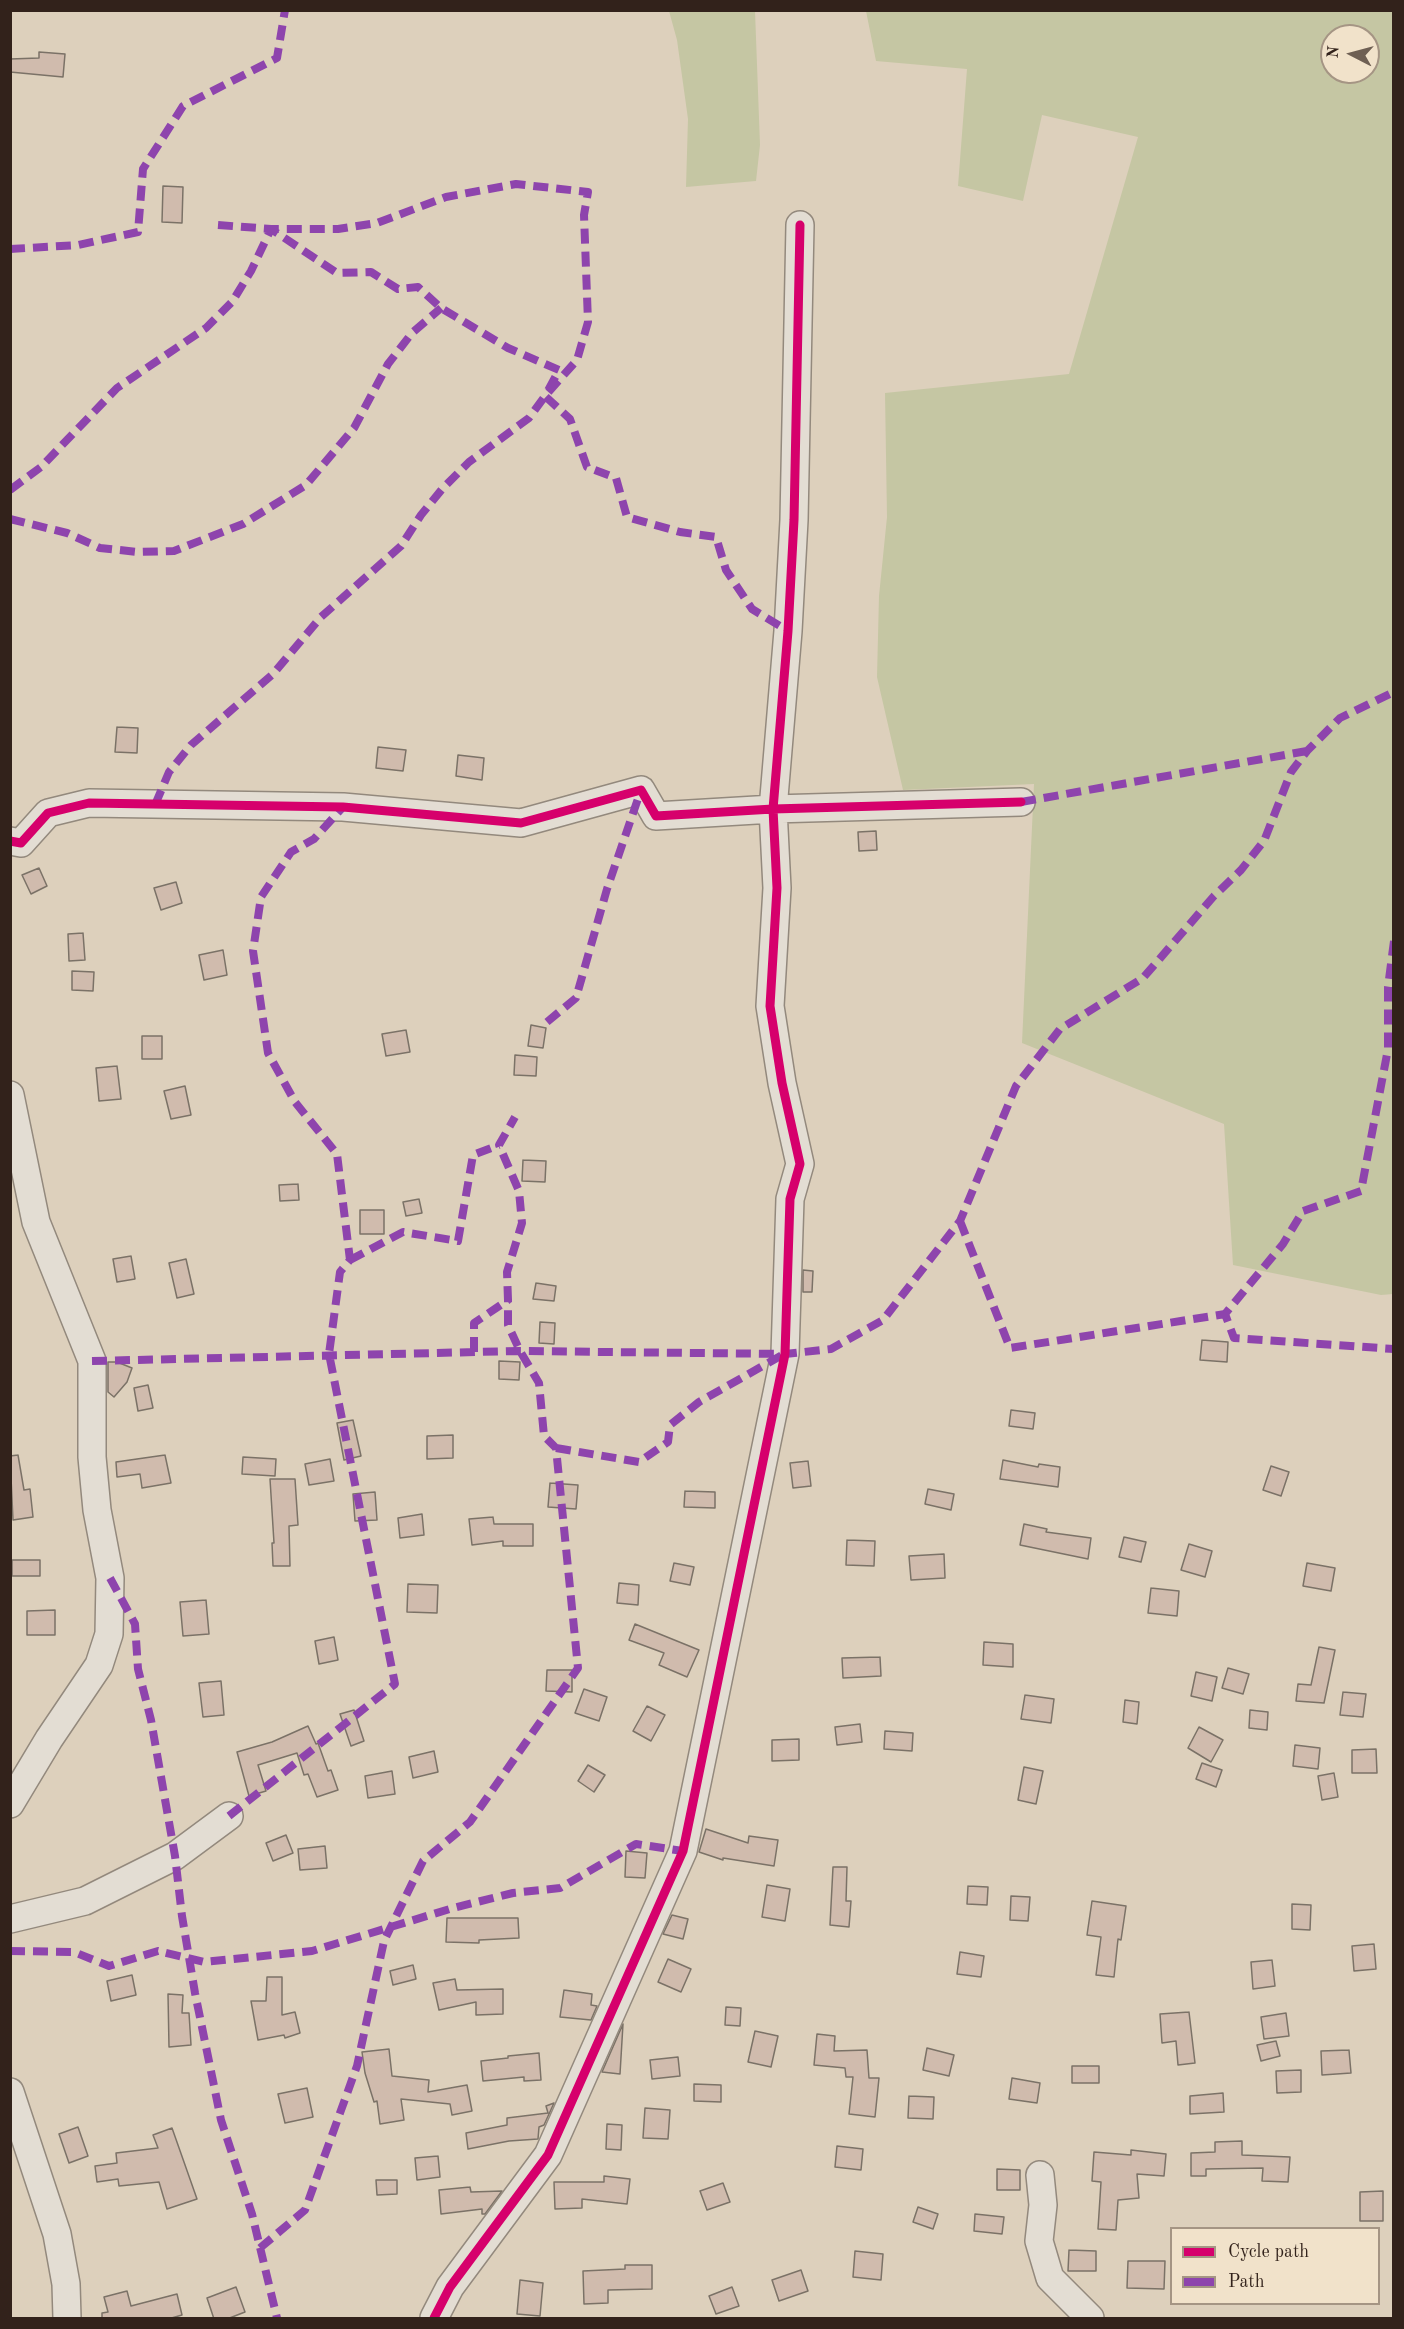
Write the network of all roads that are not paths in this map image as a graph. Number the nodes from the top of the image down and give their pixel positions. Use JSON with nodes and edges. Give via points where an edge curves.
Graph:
{"nodes":[{"id":1,"x":800,"y":225,"type":"dead end"},
{"id":2,"x":1021,"y":802,"type":"dead end"},
{"id":3,"x":772,"y":809,"type":"junction"},
{"id":4,"x":10,"y":841,"type":"edge"},
{"id":5,"x":10,"y":1095,"type":"edge"},
{"id":6,"x":10,"y":1804,"type":"edge"},
{"id":7,"x":229,"y":1815,"type":"dead end"},
{"id":8,"x":10,"y":1919,"type":"edge"},
{"id":9,"x":10,"y":2092,"type":"edge"},
{"id":10,"x":1040,"y":2175,"type":"dead end"},
{"id":11,"x":67,"y":2319,"type":"edge"},
{"id":12,"x":434,"y":2319,"type":"edge"},
{"id":13,"x":1090,"y":2319,"type":"edge"}],
"edges":[{"from":1,"to":3,"type":"street","via":[[794,520]]},
{"from":2,"to":3,"type":"street"},
{"from":3,"to":4,"type":"street","via":[[656,816],[641,790],[521,823],[343,807],[88,803],[48,813],[21,843]]},
{"from":3,"to":12,"type":"street","via":[[777,888],[770,1006],[800,1164],[790,1199],[785,1354],[683,1851],[548,2155],[450,2287]]},
{"from":5,"to":6,"type":"street","via":[[36,1222],[92,1361],[92,1457],[110,1578],[109,1634],[99,1665]]},
{"from":7,"to":8,"type":"street","via":[[175,1856],[84,1901]]},
{"from":9,"to":11,"type":"street","via":[[57,2234],[66,2284]]},
{"from":10,"to":13,"type":"street","via":[[1040,2241],[1050,2278]]}]}
